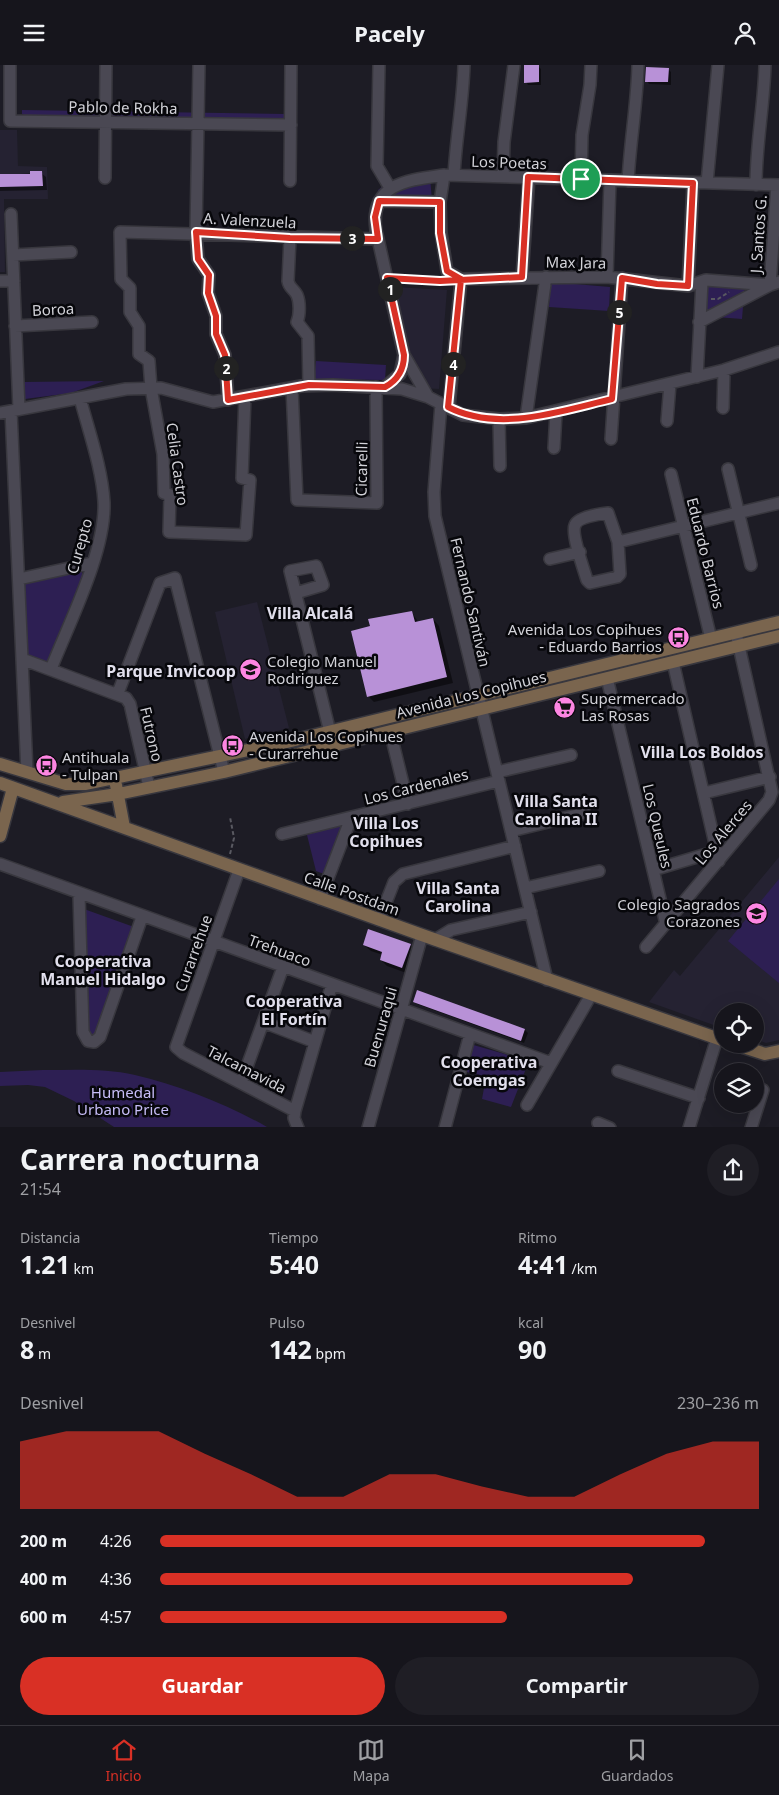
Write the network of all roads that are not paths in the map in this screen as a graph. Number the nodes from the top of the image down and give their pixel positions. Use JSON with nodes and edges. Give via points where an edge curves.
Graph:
{"nodes":[{"id":1,"x":10,"y":65,"type":"edge"},
{"id":2,"x":106,"y":65,"type":"edge"},
{"id":3,"x":199,"y":65,"type":"edge"},
{"id":4,"x":291,"y":65,"type":"edge"},
{"id":5,"x":379,"y":65,"type":"edge"},
{"id":6,"x":464,"y":65,"type":"edge"},
{"id":7,"x":514,"y":65,"type":"edge"},
{"id":8,"x":591,"y":65,"type":"edge"},
{"id":9,"x":638,"y":65,"type":"edge"},
{"id":10,"x":718,"y":65,"type":"edge"},
{"id":11,"x":765,"y":65,"type":"edge"},
{"id":12,"x":106,"y":122,"type":"junction"},
{"id":13,"x":198,"y":123,"type":"junction"},
{"id":14,"x":291,"y":125,"type":"junction"},
{"id":15,"x":449,"y":175,"type":"junction"},
{"id":16,"x":503,"y":177,"type":"junction"},
{"id":17,"x":528,"y":177,"type":"junction"},
{"id":18,"x":104,"y":178,"type":"dead end"},
{"id":19,"x":581,"y":179,"type":"junction"},
{"id":20,"x":610,"y":180,"type":"junction"},
{"id":21,"x":290,"y":181,"type":"dead end"},
{"id":22,"x":628,"y":181,"type":"junction"},
{"id":23,"x":693,"y":183,"type":"junction"},
{"id":24,"x":707,"y":183,"type":"junction"},
{"id":25,"x":756,"y":185,"type":"junction"},
{"id":26,"x":778,"y":185,"type":"edge"},
{"id":27,"x":390,"y":188,"type":"junction"},
{"id":28,"x":379,"y":201,"type":"junction"},
{"id":29,"x":440,"y":202,"type":"junction"},
{"id":30,"x":11,"y":214,"type":"dead end"},
{"id":31,"x":196,"y":232,"type":"junction"},
{"id":32,"x":290,"y":238,"type":"junction"},
{"id":33,"x":378,"y":239,"type":"junction"},
{"id":34,"x":71,"y":252,"type":"dead end"},
{"id":35,"x":13,"y":255,"type":"junction"},
{"id":36,"x":522,"y":277,"type":"junction"},
{"id":37,"x":546,"y":277,"type":"junction"},
{"id":38,"x":607,"y":277,"type":"junction"},
{"id":39,"x":622,"y":278,"type":"junction"},
{"id":40,"x":461,"y":279,"type":"junction"},
{"id":41,"x":0,"y":281,"type":"edge"},
{"id":42,"x":14,"y":281,"type":"junction"},
{"id":43,"x":702,"y":282,"type":"junction"},
{"id":44,"x":774,"y":283,"type":"edge"},
{"id":45,"x":688,"y":286,"type":"junction"},
{"id":46,"x":92,"y":322,"type":"dead end"},
{"id":47,"x":699,"y":322,"type":"junction"},
{"id":48,"x":15,"y":326,"type":"junction"},
{"id":49,"x":779,"y":352,"type":"edge"},
{"id":50,"x":404,"y":355,"type":"junction"},
{"id":51,"x":724,"y":370,"type":"junction"},
{"id":52,"x":697,"y":377,"type":"junction"},
{"id":53,"x":670,"y":384,"type":"junction"},
{"id":54,"x":309,"y":385,"type":"junction"},
{"id":55,"x":380,"y":387,"type":"junction"},
{"id":56,"x":151,"y":388,"type":"junction"},
{"id":57,"x":292,"y":388,"type":"junction"},
{"id":58,"x":245,"y":396,"type":"junction"},
{"id":59,"x":428,"y":397,"type":"junction"},
{"id":60,"x":80,"y":398,"type":"junction"},
{"id":61,"x":612,"y":399,"type":"junction"},
{"id":62,"x":228,"y":400,"type":"junction"},
{"id":63,"x":445,"y":405,"type":"junction"},
{"id":64,"x":723,"y":408,"type":"dead end"},
{"id":65,"x":10,"y":411,"type":"edge"},
{"id":66,"x":556,"y":413,"type":"junction"},
{"id":67,"x":526,"y":418,"type":"junction"},
{"id":68,"x":499,"y":419,"type":"junction"},
{"id":69,"x":667,"y":421,"type":"dead end"},
{"id":70,"x":611,"y":439,"type":"dead end"},
{"id":71,"x":554,"y":448,"type":"dead end"},
{"id":72,"x":500,"y":466,"type":"dead end"},
{"id":73,"x":728,"y":469,"type":"dead end"},
{"id":74,"x":671,"y":474,"type":"dead end"},
{"id":75,"x":779,"y":503,"type":"edge"},
{"id":76,"x":738,"y":513,"type":"junction"},
{"id":77,"x":684,"y":526,"type":"junction"},
{"id":78,"x":618,"y":542,"type":"junction"},
{"id":79,"x":580,"y":552,"type":"junction"},
{"id":80,"x":550,"y":559,"type":"dead end"},
{"id":81,"x":92,"y":563,"type":"junction"},
{"id":82,"x":751,"y":565,"type":"dead end"},
{"id":83,"x":18,"y":579,"type":"junction"},
{"id":84,"x":296,"y":593,"type":"dead end"},
{"id":85,"x":779,"y":622,"type":"edge"},
{"id":86,"x":736,"y":633,"type":"junction"},
{"id":87,"x":779,"y":636,"type":"edge"},
{"id":88,"x":711,"y":639,"type":"junction"},
{"id":89,"x":739,"y":646,"type":"junction"},
{"id":90,"x":22,"y":659,"type":"junction"},
{"id":91,"x":673,"y":662,"type":"junction"},
{"id":92,"x":51,"y":669,"type":"junction"},
{"id":93,"x":607,"y":678,"type":"junction"},
{"id":94,"x":118,"y":693,"type":"junction"},
{"id":95,"x":480,"y":702,"type":"junction"},
{"id":96,"x":390,"y":731,"type":"junction"},
{"id":97,"x":330,"y":732,"type":"junction"},
{"id":98,"x":571,"y":755,"type":"dead end"},
{"id":99,"x":220,"y":757,"type":"junction"},
{"id":100,"x":2,"y":765,"type":"edge"},
{"id":101,"x":27,"y":772,"type":"junction"},
{"id":102,"x":224,"y":772,"type":"junction"},
{"id":103,"x":146,"y":773,"type":"junction"},
{"id":104,"x":498,"y":777,"type":"junction"},
{"id":105,"x":770,"y":777,"type":"junction"},
{"id":106,"x":114,"y":779,"type":"junction"},
{"id":107,"x":0,"y":783,"type":"edge"},
{"id":108,"x":149,"y":787,"type":"junction"},
{"id":109,"x":13,"y":788,"type":"junction"},
{"id":110,"x":704,"y":793,"type":"junction"},
{"id":111,"x":118,"y":794,"type":"junction"},
{"id":112,"x":53,"y":801,"type":"junction"},
{"id":113,"x":408,"y":804,"type":"junction"},
{"id":114,"x":585,"y":813,"type":"dead end"},
{"id":115,"x":351,"y":817,"type":"junction"},
{"id":116,"x":124,"y":827,"type":"junction"},
{"id":117,"x":511,"y":831,"type":"junction"},
{"id":118,"x":282,"y":834,"type":"dead end"},
{"id":119,"x":0,"y":836,"type":"edge"},
{"id":120,"x":515,"y":846,"type":"junction"},
{"id":121,"x":718,"y":856,"type":"junction"},
{"id":122,"x":0,"y":864,"type":"edge"},
{"id":123,"x":239,"y":870,"type":"junction"},
{"id":124,"x":653,"y":870,"type":"junction"},
{"id":125,"x":599,"y":871,"type":"dead end"},
{"id":126,"x":525,"y":888,"type":"junction"},
{"id":127,"x":79,"y":893,"type":"junction"},
{"id":128,"x":320,"y":899,"type":"junction"},
{"id":129,"x":531,"y":912,"type":"junction"},
{"id":130,"x":142,"y":917,"type":"junction"},
{"id":131,"x":379,"y":920,"type":"junction"},
{"id":132,"x":666,"y":924,"type":"junction"},
{"id":133,"x":422,"y":935,"type":"junction"},
{"id":134,"x":435,"y":940,"type":"junction"},
{"id":135,"x":213,"y":942,"type":"junction"},
{"id":136,"x":646,"y":947,"type":"dead end"},
{"id":137,"x":282,"y":967,"type":"junction"},
{"id":138,"x":547,"y":980,"type":"junction"},
{"id":139,"x":332,"y":984,"type":"junction"},
{"id":140,"x":591,"y":995,"type":"junction"},
{"id":141,"x":401,"y":1009,"type":"junction"},
{"id":142,"x":263,"y":1022,"type":"junction"},
{"id":143,"x":470,"y":1034,"type":"junction"},
{"id":144,"x":714,"y":1037,"type":"edge"},
{"id":145,"x":315,"y":1042,"type":"junction"},
{"id":146,"x":176,"y":1047,"type":"joint"},
{"id":147,"x":779,"y":1051,"type":"edge"},
{"id":148,"x":715,"y":1053,"type":"edge"},
{"id":149,"x":763,"y":1053,"type":"edge"},
{"id":150,"x":766,"y":1054,"type":"junction"},
{"id":151,"x":779,"y":1059,"type":"edge"},
{"id":152,"x":551,"y":1063,"type":"junction"},
{"id":153,"x":618,"y":1071,"type":"dead end"},
{"id":154,"x":241,"y":1083,"type":"junction"},
{"id":155,"x":699,"y":1098,"type":"junction"},
{"id":156,"x":527,"y":1105,"type":"dead end"},
{"id":157,"x":295,"y":1111,"type":"junction"},
{"id":158,"x":756,"y":1113,"type":"edge"},
{"id":159,"x":598,"y":1123,"type":"dead end"},
{"id":160,"x":298,"y":1127,"type":"edge"},
{"id":161,"x":368,"y":1127,"type":"edge"},
{"id":162,"x":444,"y":1127,"type":"edge"},
{"id":163,"x":610,"y":1127,"type":"edge"},
{"id":164,"x":690,"y":1127,"type":"edge"},
{"id":165,"x":751,"y":1127,"type":"edge"}],
"edges":[{"from":1,"to":12,"type":"street","name":"Pablo de Rokha","via":[[10,121]]},
{"from":2,"to":12,"type":"street"},
{"from":3,"to":13,"type":"street"},
{"from":4,"to":14,"type":"street"},
{"from":5,"to":27,"type":"street","via":[[377,166]]},
{"from":6,"to":15,"type":"street"},
{"from":7,"to":16,"type":"street"},
{"from":8,"to":19,"type":"street","via":[[582,135]]},
{"from":9,"to":22,"type":"street"},
{"from":10,"to":24,"type":"street"},
{"from":11,"to":25,"type":"street","via":[[764,102],[756,149]]},
{"from":12,"to":13,"type":"street","name":"Pablo de Rokha"},
{"from":12,"to":18,"type":"street"},
{"from":13,"to":14,"type":"street","name":"Pablo de Rokha"},
{"from":13,"to":31,"type":"street"},
{"from":14,"to":21,"type":"street"},
{"from":15,"to":16,"type":"street","name":"Los Poetas"},
{"from":15,"to":27,"type":"street","name":"Los Poetas","via":[[406,181]]},
{"from":15,"to":29,"type":"street"},
{"from":16,"to":17,"type":"street","name":"Los Poetas"},
{"from":17,"to":19,"type":"street","name":"Los Poetas"},
{"from":17,"to":36,"type":"street"},
{"from":19,"to":20,"type":"street","name":"Los Poetas"},
{"from":20,"to":22,"type":"street","name":"Los Poetas"},
{"from":20,"to":38,"type":"street"},
{"from":22,"to":23,"type":"street","name":"Los Poetas"},
{"from":23,"to":24,"type":"street","name":"Los Poetas"},
{"from":23,"to":45,"type":"street"},
{"from":24,"to":25,"type":"street","name":"Los Poetas"},
{"from":25,"to":26,"type":"street","name":"Los Poetas"},
{"from":26,"to":44,"type":"street","name":"J. Santos G."},
{"from":27,"to":28,"type":"street"},
{"from":28,"to":29,"type":"street"},
{"from":28,"to":33,"type":"street","via":[[375,217]]},
{"from":29,"to":40,"type":"street","via":[[440,233],[447,271]]},
{"from":30,"to":35,"type":"street"},
{"from":31,"to":32,"type":"street","name":"A. Valenzuela"},
{"from":31,"to":56,"type":"street","name":"A. Valenzuela","via":[[120,232],[120,279],[130,288],[130,312],[138,323],[139,354],[149,361]]},
{"from":31,"to":62,"type":"street","via":[[198,259],[209,275],[208,293],[216,316],[216,334],[225,355]]},
{"from":32,"to":33,"type":"street","name":"A. Valenzuela"},
{"from":32,"to":54,"type":"street","via":[[288,281],[297,295],[297,322],[308,336]]},
{"from":33,"to":50,"type":"street"},
{"from":34,"to":35,"type":"street"},
{"from":35,"to":42,"type":"street"},
{"from":36,"to":37,"type":"street","name":"Max Jara"},
{"from":36,"to":40,"type":"street","name":"Max Jara"},
{"from":37,"to":38,"type":"street","name":"Max Jara"},
{"from":37,"to":67,"type":"street"},
{"from":38,"to":39,"type":"street","name":"Max Jara"},
{"from":39,"to":45,"type":"street","name":"Max Jara"},
{"from":39,"to":61,"type":"street"},
{"from":40,"to":63,"type":"street","name":"Fernando Santiván"},
{"from":41,"to":42,"type":"street"},
{"from":42,"to":48,"type":"street"},
{"from":43,"to":44,"type":"street","name":"Max Jara"},
{"from":43,"to":45,"type":"street","name":"Max Jara"},
{"from":43,"to":47,"type":"street"},
{"from":44,"to":47,"type":"street"},
{"from":46,"to":48,"type":"street","name":"Boroa"},
{"from":47,"to":52,"type":"street"},
{"from":48,"to":65,"type":"street"},
{"from":49,"to":51,"type":"street"},
{"from":50,"to":55,"type":"street","via":[[400,374]]},
{"from":50,"to":59,"type":"street"},
{"from":51,"to":52,"type":"street"},
{"from":51,"to":64,"type":"street"},
{"from":52,"to":53,"type":"street"},
{"from":53,"to":61,"type":"street"},
{"from":53,"to":69,"type":"street"},
{"from":54,"to":55,"type":"street"},
{"from":54,"to":57,"type":"street"},
{"from":55,"to":57,"type":"street","name":"Cicarelli","via":[[377,503],[297,500]]},
{"from":55,"to":59,"type":"street","via":[[412,391]]},
{"from":56,"to":58,"type":"street","name":"Celia Castro","via":[[163,453],[164,493],[170,495],[169,531],[246,535],[250,480],[242,478]]},
{"from":56,"to":60,"type":"street"},
{"from":56,"to":62,"type":"street","via":[[166,389],[205,401]]},
{"from":57,"to":58,"type":"street"},
{"from":58,"to":62,"type":"street"},
{"from":59,"to":63,"type":"street"},
{"from":60,"to":65,"type":"street"},
{"from":60,"to":81,"type":"street","name":"Curepto","via":[[104,502],[102,530]]},
{"from":61,"to":66,"type":"street"},
{"from":61,"to":70,"type":"street"},
{"from":63,"to":68,"type":"street","via":[[463,415]]},
{"from":63,"to":95,"type":"street","name":"Fernando Santiván","via":[[434,508]]},
{"from":65,"to":83,"type":"street"},
{"from":66,"to":67,"type":"street"},
{"from":66,"to":71,"type":"street"},
{"from":67,"to":68,"type":"street"},
{"from":68,"to":72,"type":"street"},
{"from":73,"to":76,"type":"street"},
{"from":74,"to":77,"type":"street","name":"Eduardo Barrios"},
{"from":75,"to":76,"type":"street"},
{"from":76,"to":77,"type":"street"},
{"from":76,"to":82,"type":"street"},
{"from":77,"to":78,"type":"street"},
{"from":77,"to":88,"type":"street","name":"Eduardo Barrios"},
{"from":78,"to":79,"type":"street","via":[[608,513],[579,520],[574,530]]},
{"from":78,"to":79,"type":"street","via":[[620,573],[617,577],[590,583]]},
{"from":79,"to":80,"type":"street"},
{"from":81,"to":83,"type":"street"},
{"from":81,"to":92,"type":"street","name":"Curepto"},
{"from":83,"to":90,"type":"street"},
{"from":84,"to":97,"type":"street"},
{"from":85,"to":86,"type":"main road","name":"Avenida Los Copihues"},
{"from":86,"to":88,"type":"main road","name":"Avenida Los Copihues"},
{"from":86,"to":89,"type":"street","name":"Los Alerces"},
{"from":87,"to":89,"type":"main road","name":"Avenida Los Copihues"},
{"from":88,"to":95,"type":"main road","name":"Avenida Los Copihues"},
{"from":89,"to":91,"type":"main road","name":"Avenida Los Copihues"},
{"from":89,"to":105,"type":"street","name":"Los Alerces"},
{"from":90,"to":92,"type":"street"},
{"from":90,"to":101,"type":"street"},
{"from":91,"to":93,"type":"main road","name":"Avenida Los Copihues"},
{"from":91,"to":110,"type":"street"},
{"from":92,"to":94,"type":"street"},
{"from":93,"to":95,"type":"main road","name":"Avenida Los Copihues"},
{"from":93,"to":124,"type":"street","name":"Los Queules"},
{"from":94,"to":99,"type":"street","via":[[160,583],[175,578]]},
{"from":94,"to":103,"type":"street","name":"Futrono","via":[[130,704]]},
{"from":95,"to":96,"type":"main road","name":"Avenida Los Copihues"},
{"from":95,"to":97,"type":"main road","name":"Avenida Los Copihues"},
{"from":95,"to":104,"type":"street","name":"Fernando Santiván"},
{"from":96,"to":102,"type":"main road","name":"Avenida Los Copihues"},
{"from":96,"to":113,"type":"street"},
{"from":97,"to":99,"type":"main road","name":"Avenida Los Copihues"},
{"from":98,"to":104,"type":"street","name":"Los Cardenales"},
{"from":99,"to":102,"type":"street"},
{"from":99,"to":103,"type":"main road","name":"Avenida Los Copihues"},
{"from":100,"to":101,"type":"main road"},
{"from":101,"to":106,"type":"main road","via":[[73,785]]},
{"from":102,"to":108,"type":"main road","name":"Avenida Los Copihues"},
{"from":103,"to":106,"type":"main road","name":"Avenida Los Copihues"},
{"from":103,"to":108,"type":"street","name":"Futrono"},
{"from":104,"to":113,"type":"street","name":"Los Cardenales"},
{"from":104,"to":117,"type":"street","name":"Fernando Santiván"},
{"from":105,"to":110,"type":"street","name":"Los Alerces"},
{"from":105,"to":121,"type":"street","name":"Los Alerces","via":[[769,800]]},
{"from":106,"to":111,"type":"main road"},
{"from":107,"to":109,"type":"main road","name":"Calle Postdam"},
{"from":108,"to":111,"type":"main road","name":"Avenida Los Copihues"},
{"from":109,"to":112,"type":"main road","name":"Calle Postdam"},
{"from":109,"to":119,"type":"main road"},
{"from":110,"to":121,"type":"street"},
{"from":111,"to":112,"type":"main road","name":"Avenida Los Copihues"},
{"from":111,"to":116,"type":"main road"},
{"from":112,"to":116,"type":"main road","name":"Calle Postdam"},
{"from":113,"to":115,"type":"street","name":"Los Cardenales"},
{"from":114,"to":117,"type":"street"},
{"from":115,"to":118,"type":"street","name":"Los Cardenales"},
{"from":115,"to":128,"type":"street"},
{"from":116,"to":123,"type":"main road","name":"Calle Postdam"},
{"from":117,"to":120,"type":"street","name":"Fernando Santiván"},
{"from":120,"to":126,"type":"street","name":"Fernando Santiván"},
{"from":120,"to":131,"type":"street","via":[[403,874],[394,882]]},
{"from":121,"to":124,"type":"street","name":"Los Alerces"},
{"from":121,"to":132,"type":"street","name":"Los Alerces"},
{"from":122,"to":127,"type":"street","name":"Trehuaco"},
{"from":123,"to":128,"type":"main road","name":"Calle Postdam"},
{"from":123,"to":135,"type":"street","name":"Curarrehue"},
{"from":124,"to":132,"type":"street","name":"Los Queules"},
{"from":125,"to":126,"type":"street"},
{"from":126,"to":129,"type":"street","name":"Fernando Santiván"},
{"from":127,"to":130,"type":"street","name":"Trehuaco"},
{"from":127,"to":130,"type":"street","via":[[83,1032],[88,1041],[94,1042],[100,1037]]},
{"from":128,"to":131,"type":"main road","name":"Calle Postdam"},
{"from":129,"to":134,"type":"street","via":[[451,931]]},
{"from":129,"to":138,"type":"street","name":"Fernando Santiván"},
{"from":130,"to":135,"type":"street","name":"Trehuaco"},
{"from":131,"to":133,"type":"main road","name":"Calle Postdam"},
{"from":132,"to":136,"type":"street","name":"Los Alerces"},
{"from":133,"to":134,"type":"main road","name":"Calle Postdam"},
{"from":133,"to":141,"type":"street","name":"Buenuraqui"},
{"from":134,"to":138,"type":"main road","name":"Calle Postdam"},
{"from":135,"to":137,"type":"street","name":"Trehuaco"},
{"from":135,"to":146,"type":"street","name":"Curarrehue"},
{"from":137,"to":139,"type":"street","name":"Trehuaco"},
{"from":137,"to":142,"type":"street"},
{"from":138,"to":140,"type":"main road","name":"Calle Postdam"},
{"from":139,"to":141,"type":"street","name":"Trehuaco"},
{"from":139,"to":145,"type":"street","name":"Talcamavida"},
{"from":140,"to":144,"type":"main road","name":"Calle Postdam"},
{"from":140,"to":152,"type":"street"},
{"from":141,"to":143,"type":"street","name":"Trehuaco"},
{"from":141,"to":161,"type":"street","name":"Buenuraqui"},
{"from":142,"to":145,"type":"street"},
{"from":142,"to":154,"type":"street"},
{"from":143,"to":152,"type":"street","name":"Trehuaco"},
{"from":143,"to":162,"type":"street"},
{"from":145,"to":157,"type":"street","name":"Talcamavida"},
{"from":146,"to":154,"type":"street","name":"Talcamavida"},
{"from":147,"to":150,"type":"main road"},
{"from":148,"to":155,"type":"street"},
{"from":149,"to":150,"type":"main road"},
{"from":150,"to":151,"type":"street"},
{"from":152,"to":156,"type":"street"},
{"from":153,"to":155,"type":"street"},
{"from":154,"to":157,"type":"street","name":"Talcamavida"},
{"from":155,"to":164,"type":"street"},
{"from":157,"to":160,"type":"street"},
{"from":158,"to":165,"type":"street"},
{"from":159,"to":163,"type":"street"}]}
